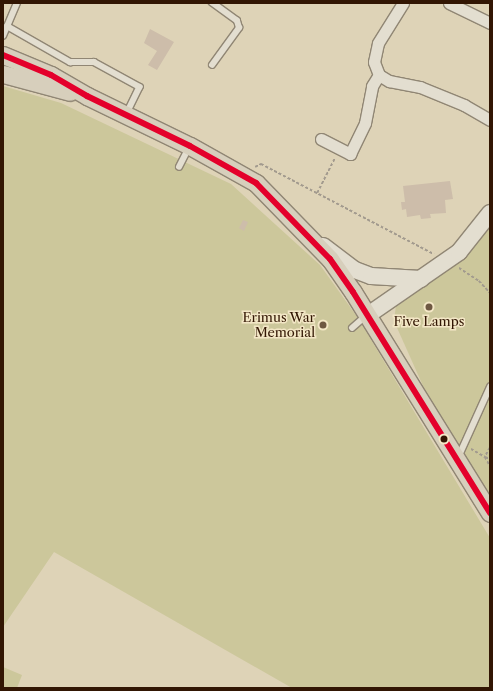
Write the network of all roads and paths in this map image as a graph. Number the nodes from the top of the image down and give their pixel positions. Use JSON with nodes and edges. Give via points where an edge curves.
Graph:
{"nodes":[{"id":1,"x":17,"y":3,"type":"edge"},
{"id":2,"x":212,"y":3,"type":"edge"},
{"id":3,"x":403,"y":3,"type":"edge"},
{"id":4,"x":449,"y":3,"type":"edge"},
{"id":5,"x":490,"y":24,"type":"edge"},
{"id":6,"x":7,"y":26,"type":"junction"},
{"id":7,"x":3,"y":36,"type":"edge"},
{"id":8,"x":3,"y":55,"type":"edge"},
{"id":9,"x":212,"y":65,"type":"dead end"},
{"id":10,"x":3,"y":74,"type":"edge"},
{"id":11,"x":379,"y":75,"type":"junction"},
{"id":12,"x":87,"y":96,"type":"junction"},
{"id":13,"x":127,"y":115,"type":"junction"},
{"id":14,"x":490,"y":120,"type":"edge"},
{"id":15,"x":321,"y":139,"type":"dead end"},
{"id":16,"x":190,"y":146,"type":"junction"},
{"id":17,"x":340,"y":149,"type":"junction"},
{"id":18,"x":179,"y":167,"type":"dead end"},
{"id":19,"x":243,"y":174,"type":"junction"},
{"id":20,"x":317,"y":193,"type":"junction"},
{"id":21,"x":490,"y":213,"type":"edge"},
{"id":22,"x":306,"y":234,"type":"junction"},
{"id":23,"x":446,"y":261,"type":"junction"},
{"id":24,"x":468,"y":273,"type":"dead end"},
{"id":25,"x":421,"y":279,"type":"junction"},
{"id":26,"x":490,"y":293,"type":"edge"},
{"id":27,"x":368,"y":315,"type":"junction"},
{"id":28,"x":352,"y":328,"type":"dead end"},
{"id":29,"x":490,"y":387,"type":"edge"},
{"id":30,"x":490,"y":448,"type":"edge"},
{"id":31,"x":461,"y":452,"type":"junction"},
{"id":32,"x":485,"y":457,"type":"junction"},
{"id":33,"x":490,"y":459,"type":"edge"},
{"id":34,"x":490,"y":466,"type":"edge"},
{"id":35,"x":490,"y":513,"type":"edge"}],
"edges":[{"from":1,"to":6,"type":"lane"},
{"from":2,"to":9,"type":"lane","via":[[237,21],[239,28]]},
{"from":3,"to":11,"type":"street","via":[[378,43],[374,62]]},
{"from":4,"to":5,"type":"street"},
{"from":6,"to":7,"type":"lane"},
{"from":6,"to":13,"type":"lane","via":[[70,62],[94,62],[140,87]]},
{"from":8,"to":12,"type":"main road","via":[[51,75]]},
{"from":10,"to":12,"type":"main road"},
{"from":11,"to":14,"type":"street","via":[[389,81],[420,86],[464,105]]},
{"from":11,"to":17,"type":"street","via":[[372,86],[366,124],[350,154]]},
{"from":12,"to":13,"type":"main road"},
{"from":13,"to":16,"type":"main road"},
{"from":15,"to":17,"type":"street"},
{"from":16,"to":18,"type":"lane"},
{"from":16,"to":19,"type":"main road"},
{"from":17,"to":20,"type":"path"},
{"from":19,"to":20,"type":"path","via":[[261,164]]},
{"from":19,"to":22,"type":"main road","via":[[256,183]]},
{"from":20,"to":23,"type":"path"},
{"from":21,"to":23,"type":"street","via":[[470,240]]},
{"from":22,"to":25,"type":"street","via":[[356,270],[371,276]]},
{"from":22,"to":27,"type":"main road","via":[[330,259]]},
{"from":23,"to":25,"type":"street"},
{"from":24,"to":26,"type":"path"},
{"from":25,"to":27,"type":"street"},
{"from":27,"to":28,"type":"lane"},
{"from":27,"to":31,"type":"main road"},
{"from":29,"to":31,"type":"lane"},
{"from":30,"to":32,"type":"path"},
{"from":31,"to":32,"type":"path"},
{"from":31,"to":35,"type":"main road"},
{"from":32,"to":33,"type":"path"},
{"from":32,"to":34,"type":"path"}]}
